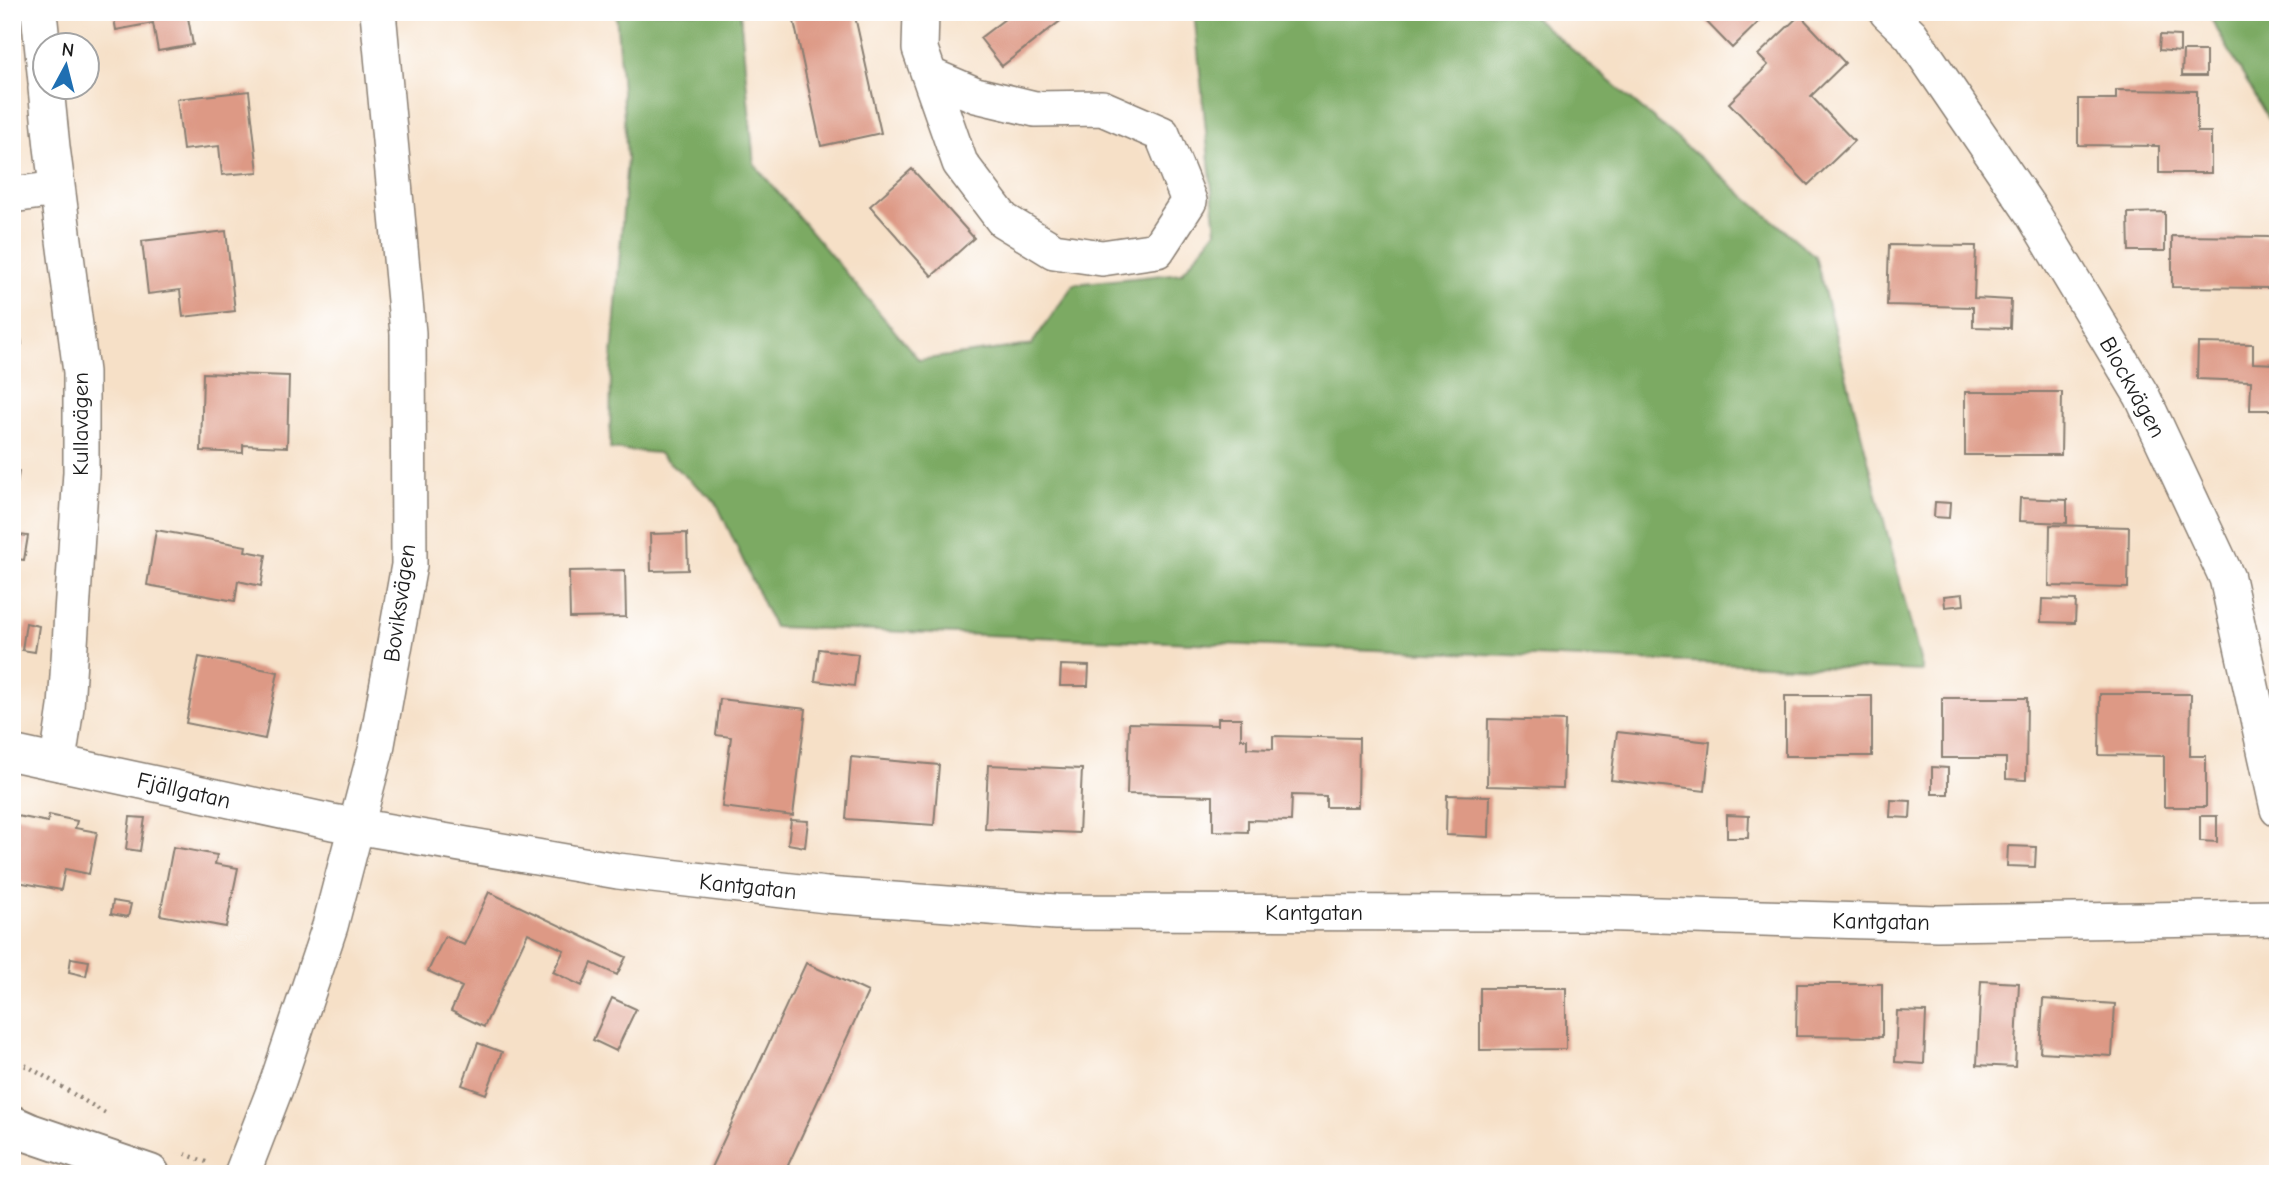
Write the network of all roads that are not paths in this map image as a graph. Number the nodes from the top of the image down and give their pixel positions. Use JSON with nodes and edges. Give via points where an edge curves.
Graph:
{"nodes":[{"id":1,"x":39,"y":12,"type":"edge"},
{"id":2,"x":378,"y":12,"type":"edge"},
{"id":3,"x":920,"y":12,"type":"edge"},
{"id":4,"x":1887,"y":12,"type":"edge"},
{"id":5,"x":41,"y":32,"type":"edge"},
{"id":6,"x":929,"y":75,"type":"junction"},
{"id":7,"x":48,"y":102,"type":"edge"},
{"id":8,"x":57,"y":189,"type":"junction"},
{"id":9,"x":12,"y":195,"type":"edge"},
{"id":10,"x":12,"y":753,"type":"edge"},
{"id":11,"x":58,"y":761,"type":"junction"},
{"id":12,"x":2278,"y":809,"type":"edge"},
{"id":13,"x":356,"y":827,"type":"junction"},
{"id":14,"x":2278,"y":918,"type":"edge"},
{"id":15,"x":12,"y":1125,"type":"edge"},
{"id":16,"x":150,"y":1174,"type":"edge"},
{"id":17,"x":242,"y":1174,"type":"edge"}],
"edges":[{"from":1,"to":5,"type":"street"},
{"from":2,"to":13,"type":"street","name":"Boviksvägen","via":[[408,333],[409,565],[376,750]]},
{"from":3,"to":6,"type":"street","via":[[920,50]]},
{"from":4,"to":12,"type":"street","name":"Blockvägen","via":[[1911,35],[2033,214],[2142,396],[2227,578]]},
{"from":6,"to":6,"type":"street","via":[[960,163],[1003,220],[1054,251],[1102,258],[1157,250],[1189,201],[1162,134],[1102,108],[1035,109],[976,95]]},
{"from":7,"to":8,"type":"street","name":"Kullavägen"},
{"from":8,"to":9,"type":"street"},
{"from":8,"to":11,"type":"street","name":"Kullavägen","via":[[81,372],[81,472],[66,707]]},
{"from":10,"to":11,"type":"street","name":"Fjällgatan"},
{"from":11,"to":13,"type":"street","name":"Fjällgatan"},
{"from":13,"to":14,"type":"street","name":"Kantgatan","via":[[618,871],[827,895],[1056,912],[1590,913],[1937,923]]},
{"from":13,"to":17,"type":"street","name":"Boviksvägen","via":[[331,926]]},
{"from":15,"to":16,"type":"main road"}]}
